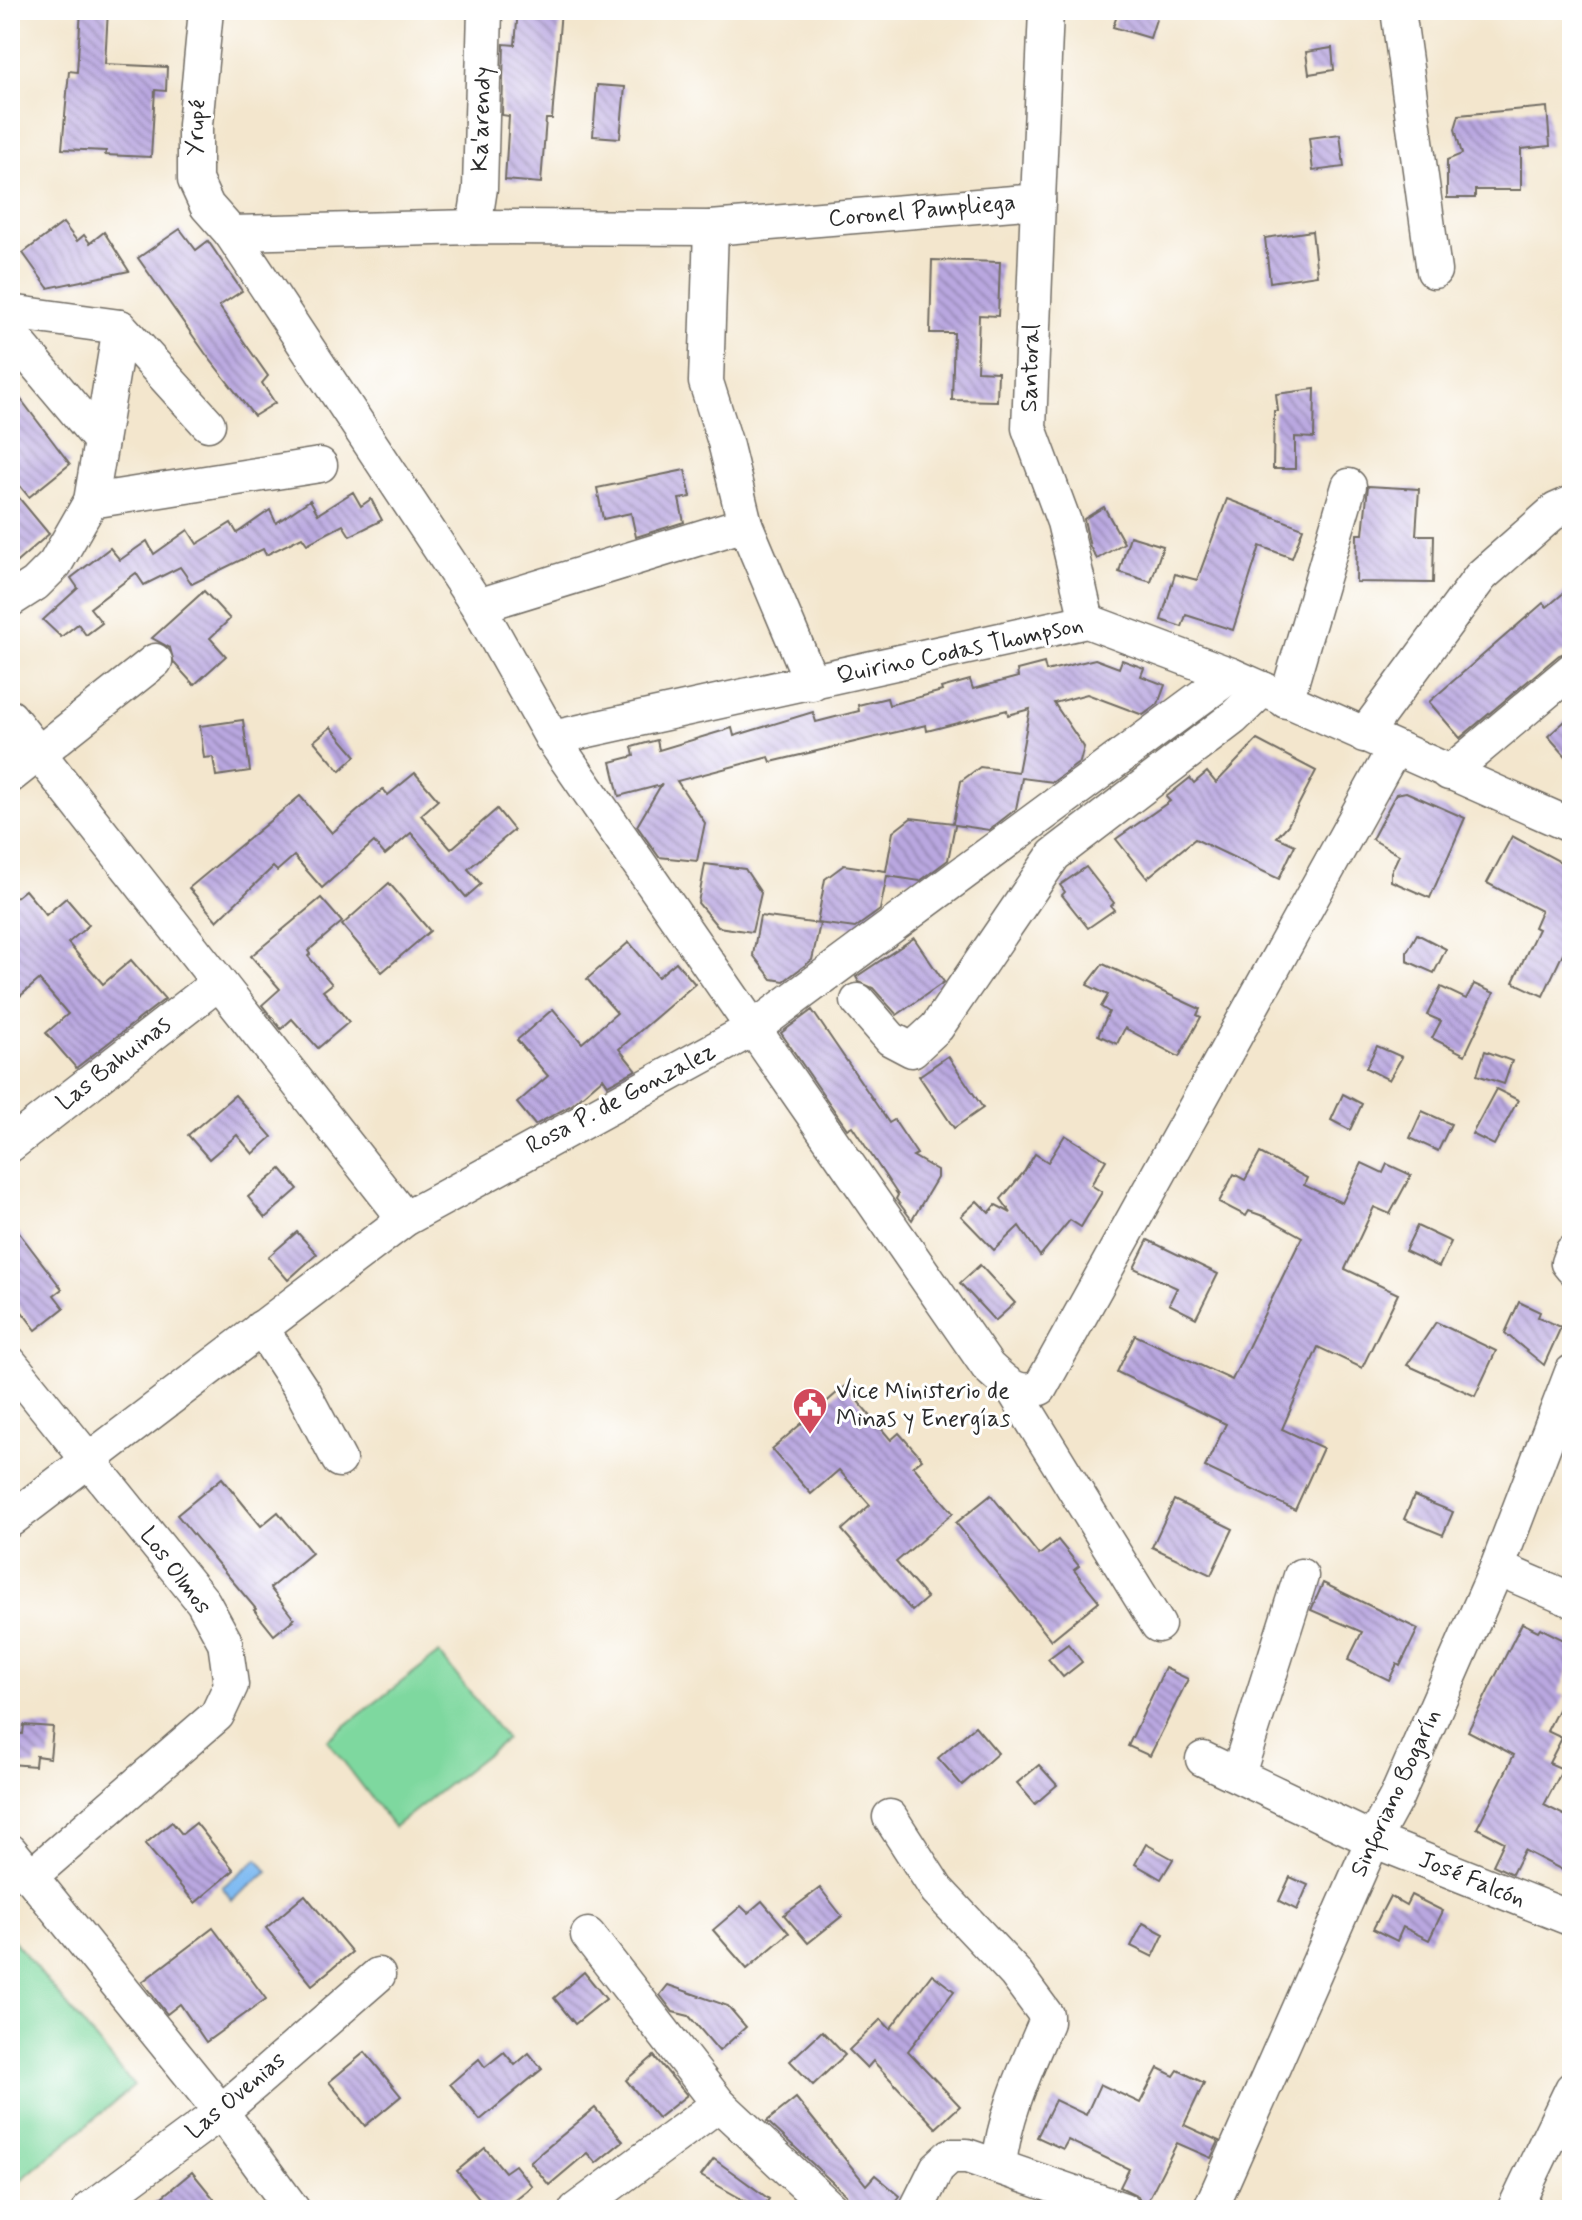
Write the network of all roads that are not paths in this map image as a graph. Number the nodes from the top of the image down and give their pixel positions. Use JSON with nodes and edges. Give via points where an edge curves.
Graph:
{"nodes":[{"id":1,"x":206,"y":10,"type":"edge"},
{"id":2,"x":485,"y":10,"type":"edge"},
{"id":3,"x":1046,"y":10,"type":"edge"},
{"id":4,"x":1398,"y":10,"type":"edge"},
{"id":5,"x":1038,"y":201,"type":"junction"},
{"id":6,"x":474,"y":227,"type":"junction"},
{"id":7,"x":711,"y":228,"type":"junction"},
{"id":8,"x":231,"y":233,"type":"junction"},
{"id":9,"x":1434,"y":271,"type":"dead end"},
{"id":10,"x":10,"y":312,"type":"edge"},
{"id":11,"x":120,"y":327,"type":"junction"},
{"id":12,"x":10,"y":333,"type":"edge"},
{"id":13,"x":208,"y":424,"type":"dead end"},
{"id":14,"x":101,"y":441,"type":"junction"},
{"id":15,"x":320,"y":465,"type":"dead end"},
{"id":16,"x":1349,"y":486,"type":"dead end"},
{"id":17,"x":91,"y":501,"type":"junction"},
{"id":18,"x":1572,"y":503,"type":"edge"},
{"id":19,"x":745,"y":524,"type":"junction"},
{"id":20,"x":10,"y":600,"type":"edge"},
{"id":21,"x":478,"y":606,"type":"junction"},
{"id":22,"x":1087,"y":621,"type":"junction"},
{"id":23,"x":155,"y":661,"type":"dead end"},
{"id":24,"x":1572,"y":670,"type":"edge"},
{"id":25,"x":1231,"y":675,"type":"junction"},
{"id":26,"x":812,"y":683,"type":"junction"},
{"id":27,"x":1274,"y":695,"type":"junction"},
{"id":28,"x":10,"y":717,"type":"edge"},
{"id":29,"x":552,"y":738,"type":"junction"},
{"id":30,"x":1379,"y":742,"type":"junction"},
{"id":31,"x":38,"y":754,"type":"junction"},
{"id":32,"x":1449,"y":773,"type":"junction"},
{"id":33,"x":10,"y":776,"type":"edge"},
{"id":34,"x":1572,"y":826,"type":"edge"},
{"id":35,"x":218,"y":983,"type":"junction"},
{"id":36,"x":858,"y":1001,"type":"dead end"},
{"id":37,"x":754,"y":1028,"type":"junction"},
{"id":38,"x":10,"y":1145,"type":"edge"},
{"id":39,"x":405,"y":1219,"type":"junction"},
{"id":40,"x":1572,"y":1252,"type":"edge"},
{"id":41,"x":1572,"y":1268,"type":"edge"},
{"id":42,"x":261,"y":1328,"type":"junction"},
{"id":43,"x":10,"y":1363,"type":"edge"},
{"id":44,"x":1572,"y":1372,"type":"edge"},
{"id":45,"x":1013,"y":1389,"type":"junction"},
{"id":46,"x":87,"y":1459,"type":"junction"},
{"id":47,"x":339,"y":1460,"type":"dead end"},
{"id":48,"x":10,"y":1520,"type":"edge"},
{"id":49,"x":1497,"y":1568,"type":"junction"},
{"id":50,"x":1301,"y":1576,"type":"dead end"},
{"id":51,"x":1572,"y":1600,"type":"edge"},
{"id":52,"x":1158,"y":1625,"type":"dead end"},
{"id":53,"x":1203,"y":1759,"type":"dead end"},
{"id":54,"x":1238,"y":1774,"type":"junction"},
{"id":55,"x":890,"y":1817,"type":"dead end"},
{"id":56,"x":1373,"y":1840,"type":"junction"},
{"id":57,"x":20,"y":1864,"type":"edge"},
{"id":58,"x":1572,"y":1919,"type":"edge"},
{"id":59,"x":588,"y":1935,"type":"dead end"},
{"id":60,"x":378,"y":1975,"type":"dead end"},
{"id":61,"x":1572,"y":2089,"type":"edge"},
{"id":62,"x":719,"y":2104,"type":"junction"},
{"id":63,"x":221,"y":2112,"type":"junction"},
{"id":64,"x":999,"y":2166,"type":"junction"},
{"id":65,"x":89,"y":2210,"type":"edge"},
{"id":66,"x":293,"y":2210,"type":"edge"},
{"id":67,"x":576,"y":2210,"type":"edge"},
{"id":68,"x":832,"y":2210,"type":"edge"},
{"id":69,"x":916,"y":2210,"type":"edge"},
{"id":70,"x":1124,"y":2210,"type":"edge"},
{"id":71,"x":1210,"y":2210,"type":"edge"},
{"id":72,"x":1514,"y":2210,"type":"edge"}],
"edges":[{"from":1,"to":8,"type":"street","name":"Yrupé","via":[[195,180],[207,206]]},
{"from":2,"to":6,"type":"street","name":"Ka'arendy","via":[[480,188]]},
{"from":3,"to":5,"type":"street","name":"Coronel Pampliega"},
{"from":4,"to":9,"type":"street"},
{"from":5,"to":7,"type":"street","name":"Coronel Pampliega"},
{"from":5,"to":22,"type":"street","name":"Santoral","via":[[1029,428],[1064,522]]},
{"from":6,"to":7,"type":"street","name":"Coronel Pampliega"},
{"from":6,"to":8,"type":"street","name":"Coronel Pampliega"},
{"from":7,"to":19,"type":"street","via":[[706,382]]},
{"from":8,"to":21,"type":"street","name":"Yrupé"},
{"from":10,"to":11,"type":"street"},
{"from":11,"to":13,"type":"street"},
{"from":11,"to":14,"type":"street"},
{"from":12,"to":14,"type":"street"},
{"from":14,"to":17,"type":"street"},
{"from":15,"to":17,"type":"street"},
{"from":16,"to":27,"type":"street"},
{"from":17,"to":20,"type":"street","via":[[55,564]]},
{"from":18,"to":30,"type":"street","via":[[1556,510],[1481,576]]},
{"from":19,"to":21,"type":"street"},
{"from":19,"to":26,"type":"street"},
{"from":21,"to":29,"type":"street","name":"Yrupé"},
{"from":22,"to":25,"type":"street","name":"Quirino Codas Thompson"},
{"from":22,"to":26,"type":"street","name":"Quirino Codas Thompson"},
{"from":23,"to":31,"type":"street"},
{"from":24,"to":32,"type":"street"},
{"from":25,"to":27,"type":"street","name":"Quirino Codas Thompson"},
{"from":25,"to":37,"type":"street","name":"Rosa P. de Gonzalez"},
{"from":26,"to":29,"type":"street","name":"Quirino Codas Thompson"},
{"from":27,"to":30,"type":"street","name":"Quirino Codas Thompson"},
{"from":27,"to":36,"type":"street","via":[[1233,718],[1054,855],[937,1027],[912,1050],[891,1039]]},
{"from":28,"to":31,"type":"street"},
{"from":29,"to":37,"type":"street","name":"Yrupé"},
{"from":30,"to":32,"type":"street","name":"Quirino Codas Thompson"},
{"from":30,"to":45,"type":"street","via":[[1040,1388]]},
{"from":31,"to":33,"type":"street"},
{"from":31,"to":35,"type":"street"},
{"from":32,"to":34,"type":"street","name":"Quirino Codas Thompson"},
{"from":35,"to":38,"type":"street","name":"Las Bahuinas"},
{"from":35,"to":39,"type":"street"},
{"from":37,"to":39,"type":"street","name":"Rosa P. de Gonzalez"},
{"from":37,"to":45,"type":"street","name":"Yrupé","via":[[988,1367]]},
{"from":39,"to":42,"type":"street","name":"Rosa P. de Gonzalez"},
{"from":40,"to":41,"type":"street"},
{"from":42,"to":46,"type":"street","name":"Rosa P. de Gonzalez"},
{"from":42,"to":47,"type":"street"},
{"from":43,"to":46,"type":"street","name":"Los Olmos"},
{"from":44,"to":49,"type":"street","name":"Sinforiano Bogarín"},
{"from":45,"to":52,"type":"street","name":"Yrupé"},
{"from":46,"to":48,"type":"street","name":"Rosa P. de Gonzalez"},
{"from":46,"to":57,"type":"street","name":"Los Olmos","via":[[203,1602],[225,1642],[231,1685],[217,1715]]},
{"from":49,"to":51,"type":"street"},
{"from":49,"to":56,"type":"street","name":"Sinforiano Bogarín"},
{"from":50,"to":54,"type":"street"},
{"from":53,"to":54,"type":"street","name":"José Falcón"},
{"from":54,"to":56,"type":"street","name":"José Falcón"},
{"from":55,"to":64,"type":"street","via":[[937,1890],[1015,1973],[1046,2015],[1009,2113]]},
{"from":56,"to":58,"type":"street","name":"José Falcón"},
{"from":56,"to":71,"type":"street","name":"Sinforiano Bogarín"},
{"from":57,"to":63,"type":"street"},
{"from":59,"to":62,"type":"street"},
{"from":60,"to":63,"type":"street","name":"Las Ovenias"},
{"from":61,"to":72,"type":"street"},
{"from":62,"to":67,"type":"street"},
{"from":62,"to":68,"type":"street"},
{"from":63,"to":65,"type":"street","name":"Las Ovenias"},
{"from":63,"to":66,"type":"street"},
{"from":64,"to":69,"type":"street","via":[[950,2156],[937,2168]]},
{"from":64,"to":70,"type":"street"}]}
